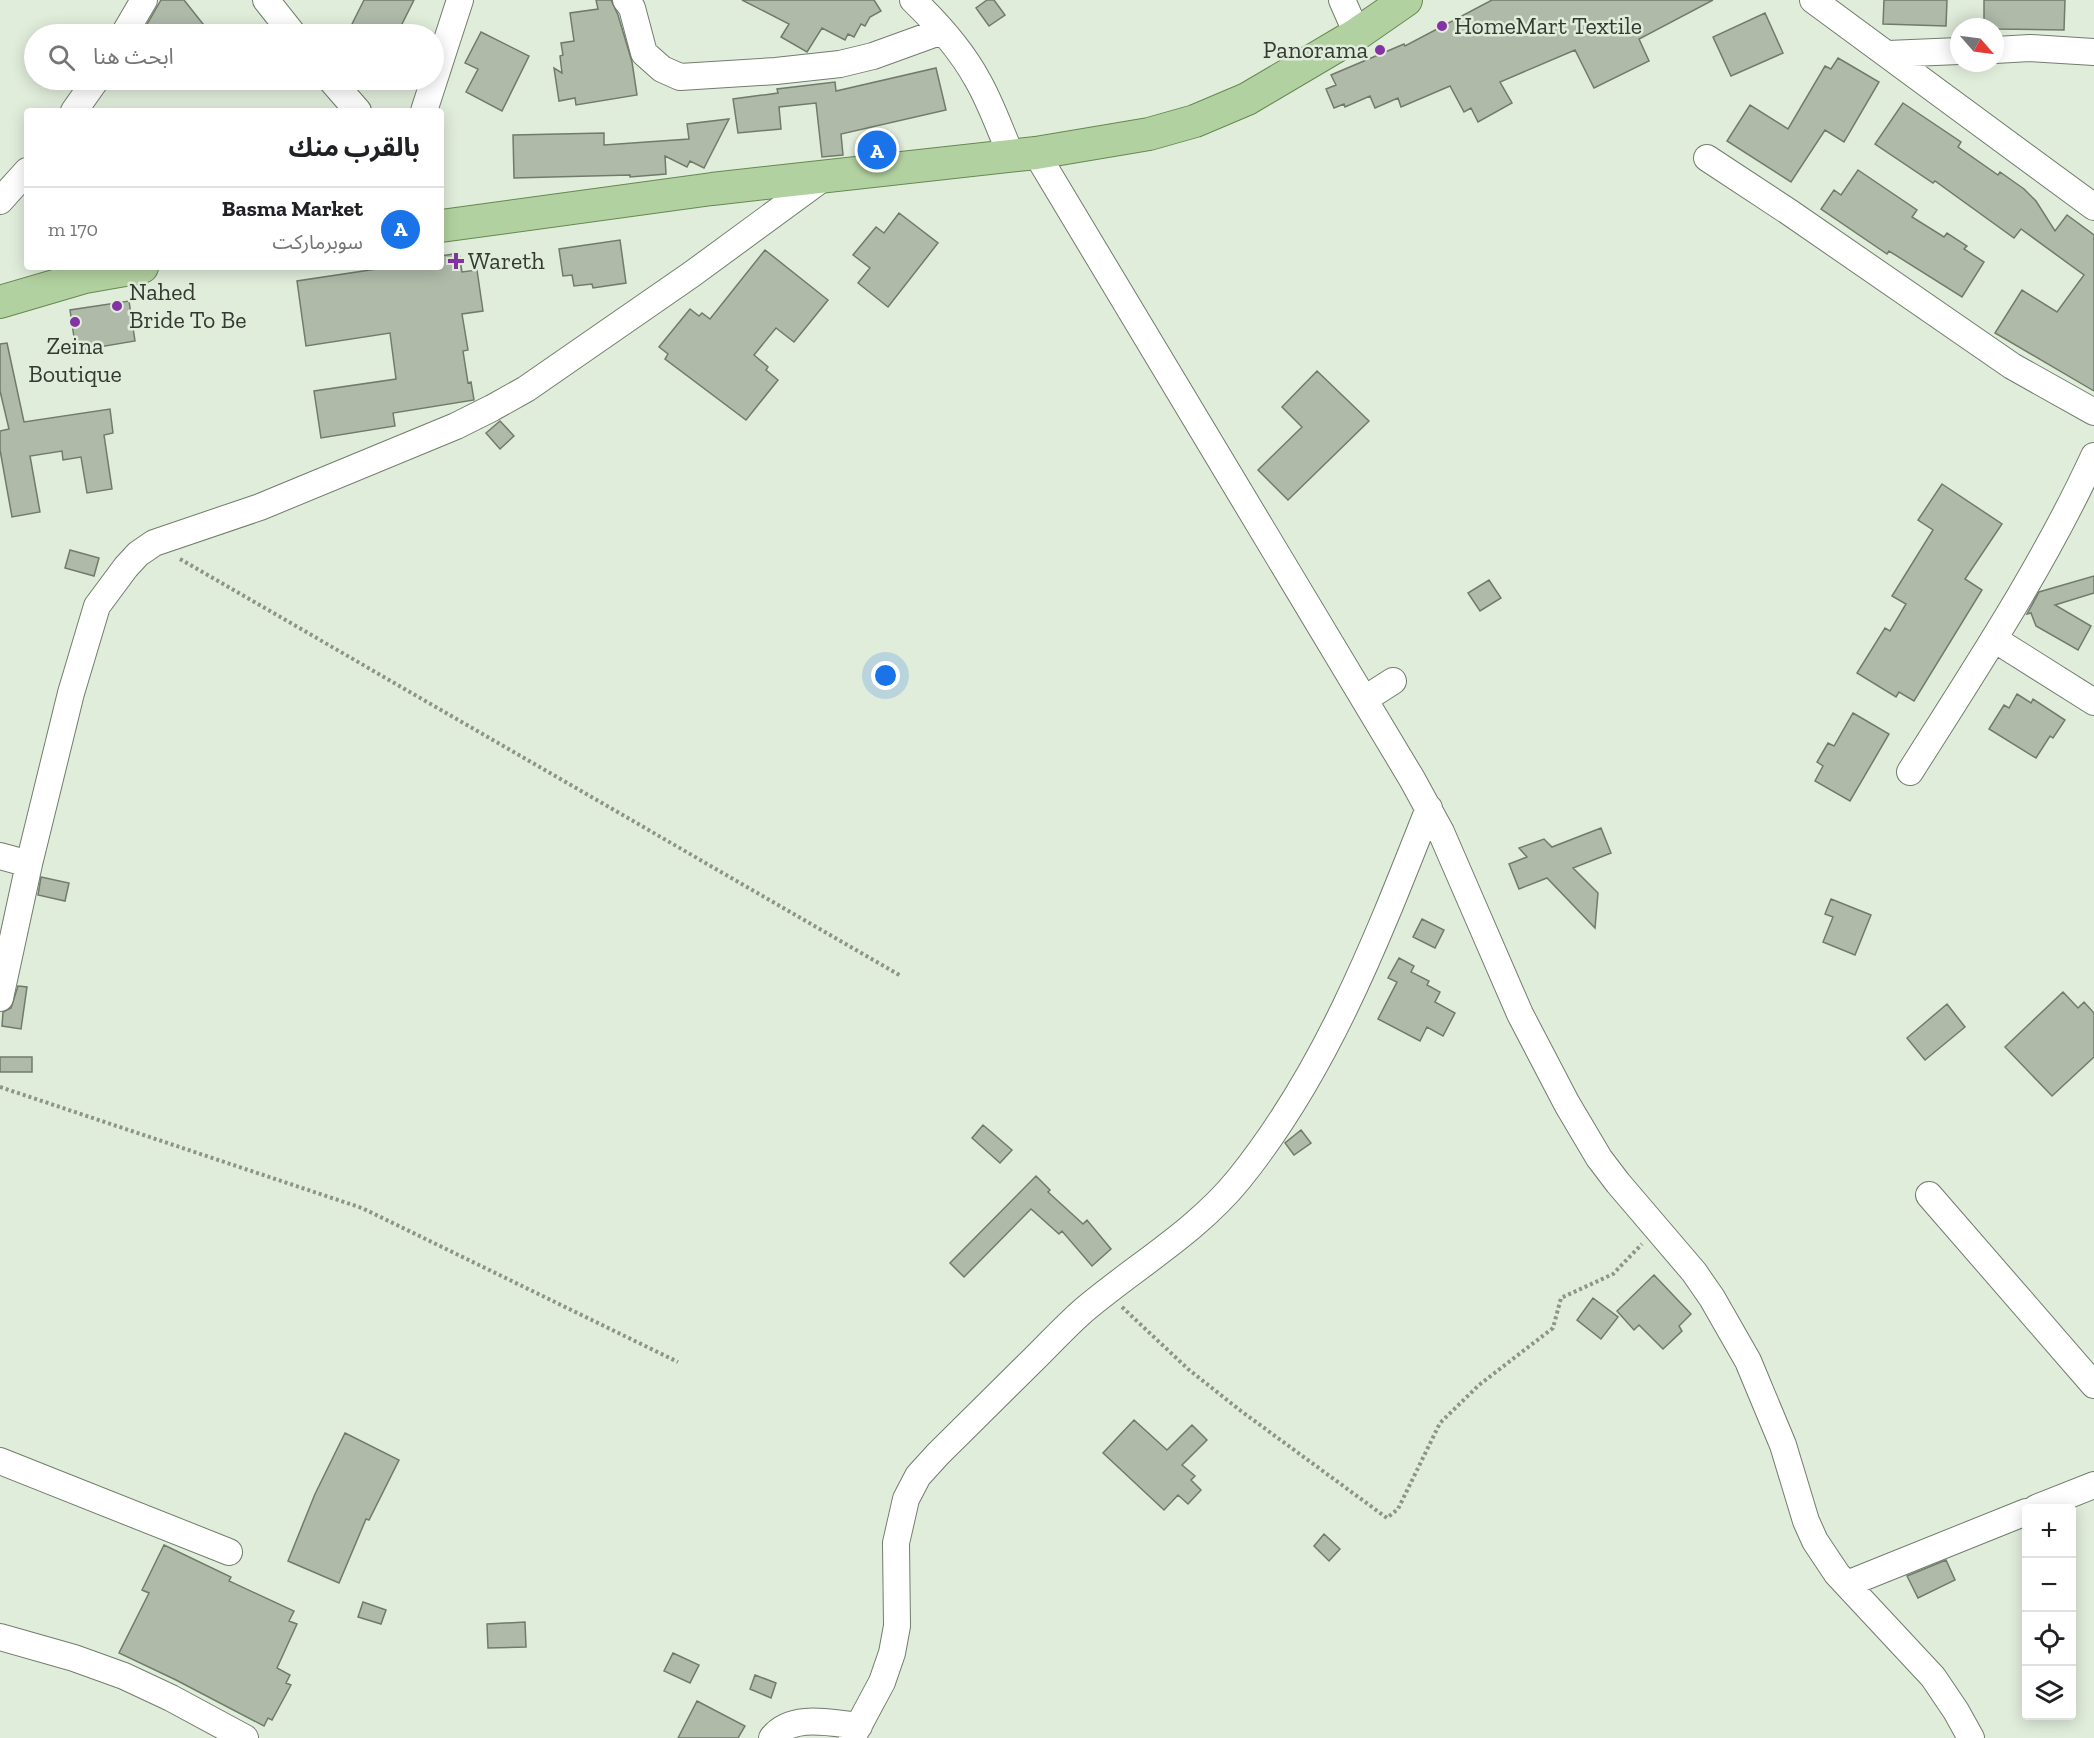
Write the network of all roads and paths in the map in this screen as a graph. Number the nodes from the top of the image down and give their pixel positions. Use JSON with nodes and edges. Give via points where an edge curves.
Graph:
{"nodes":[{"id":1,"x":144,"y":0,"type":"edge"},
{"id":2,"x":266,"y":0,"type":"edge"},
{"id":3,"x":460,"y":0,"type":"edge"},
{"id":4,"x":627,"y":0,"type":"edge"},
{"id":5,"x":913,"y":0,"type":"edge"},
{"id":6,"x":1342,"y":0,"type":"edge"},
{"id":7,"x":1406,"y":0,"type":"edge"},
{"id":8,"x":1813,"y":0,"type":"edge"},
{"id":9,"x":130,"y":24,"type":"edge"},
{"id":10,"x":285,"y":24,"type":"edge"},
{"id":11,"x":942,"y":31,"type":"junction"},
{"id":12,"x":1357,"y":34,"type":"junction"},
{"id":13,"x":444,"y":49,"type":"edge"},
{"id":14,"x":2004,"y":49,"type":"edge"},
{"id":15,"x":1950,"y":51,"type":"edge"},
{"id":16,"x":2094,"y":52,"type":"edge"},
{"id":17,"x":1888,"y":54,"type":"junction"},
{"id":18,"x":89,"y":90,"type":"edge"},
{"id":19,"x":340,"y":90,"type":"edge"},
{"id":20,"x":431,"y":90,"type":"edge"},
{"id":21,"x":76,"y":108,"type":"edge"},
{"id":22,"x":355,"y":108,"type":"edge"},
{"id":23,"x":425,"y":108,"type":"edge"},
{"id":24,"x":1024,"y":154,"type":"junction"},
{"id":25,"x":1707,"y":158,"type":"dead end"},
{"id":26,"x":24,"y":174,"type":"edge"},
{"id":27,"x":823,"y":178,"type":"junction"},
{"id":28,"x":0,"y":201,"type":"edge"},
{"id":29,"x":2094,"y":207,"type":"edge"},
{"id":30,"x":444,"y":221,"type":"edge"},
{"id":31,"x":125,"y":270,"type":"edge"},
{"id":32,"x":0,"y":302,"type":"edge"},
{"id":33,"x":2094,"y":412,"type":"edge"},
{"id":34,"x":2094,"y":456,"type":"edge"},
{"id":35,"x":154,"y":543,"type":"junction"},
{"id":36,"x":1994,"y":639,"type":"junction"},
{"id":37,"x":1392,"y":681,"type":"dead end"},
{"id":38,"x":1365,"y":699,"type":"junction"},
{"id":39,"x":2094,"y":702,"type":"edge"},
{"id":40,"x":1910,"y":772,"type":"dead end"},
{"id":41,"x":1429,"y":808,"type":"junction"},
{"id":42,"x":0,"y":856,"type":"edge"},
{"id":43,"x":29,"y":864,"type":"junction"},
{"id":44,"x":902,"y":976,"type":"dead end"},
{"id":45,"x":0,"y":998,"type":"edge"},
{"id":46,"x":0,"y":1087,"type":"edge"},
{"id":47,"x":1929,"y":1196,"type":"dead end"},
{"id":48,"x":1657,"y":1228,"type":"junction"},
{"id":49,"x":1107,"y":1293,"type":"junction"},
{"id":50,"x":678,"y":1362,"type":"dead end"},
{"id":51,"x":2094,"y":1385,"type":"edge"},
{"id":52,"x":0,"y":1461,"type":"edge"},
{"id":53,"x":2094,"y":1485,"type":"edge"},
{"id":54,"x":2048,"y":1504,"type":"edge"},
{"id":55,"x":2022,"y":1514,"type":"edge"},
{"id":56,"x":229,"y":1552,"type":"dead end"},
{"id":57,"x":1846,"y":1584,"type":"junction"},
{"id":58,"x":0,"y":1637,"type":"edge"},
{"id":59,"x":856,"y":1732,"type":"edge"},
{"id":60,"x":244,"y":1738,"type":"edge"},
{"id":61,"x":772,"y":1738,"type":"edge"},
{"id":62,"x":1971,"y":1738,"type":"edge"}],
"edges":[{"from":1,"to":9,"type":"street"},
{"from":2,"to":10,"type":"street"},
{"from":3,"to":13,"type":"street"},
{"from":4,"to":11,"type":"street","via":[[644,53],[662,69],[680,77],[840,64]]},
{"from":5,"to":11,"type":"street"},
{"from":6,"to":12,"type":"street"},
{"from":7,"to":12,"type":"main road"},
{"from":8,"to":17,"type":"street"},
{"from":11,"to":24,"type":"street","via":[[977,78]]},
{"from":12,"to":24,"type":"main road","via":[[1247,99],[1195,121],[1149,134]]},
{"from":14,"to":16,"type":"street"},
{"from":15,"to":17,"type":"street"},
{"from":17,"to":29,"type":"street"},
{"from":18,"to":21,"type":"street"},
{"from":19,"to":22,"type":"street"},
{"from":20,"to":23,"type":"street"},
{"from":24,"to":27,"type":"main road"},
{"from":24,"to":38,"type":"street"},
{"from":25,"to":33,"type":"street","via":[[2012,366]]},
{"from":26,"to":28,"type":"street"},
{"from":27,"to":30,"type":"main road"},
{"from":27,"to":35,"type":"street","via":[[692,274],[526,389],[492,408],[260,507]]},
{"from":31,"to":32,"type":"main road"},
{"from":34,"to":36,"type":"street","via":[[2069,512]]},
{"from":35,"to":43,"type":"street","via":[[126,567],[97,606]]},
{"from":35,"to":44,"type":"path"},
{"from":36,"to":39,"type":"street"},
{"from":36,"to":40,"type":"street"},
{"from":37,"to":38,"type":"street"},
{"from":38,"to":41,"type":"street"},
{"from":41,"to":48,"type":"street","via":[[1520,1014],[1567,1104],[1599,1158]]},
{"from":41,"to":49,"type":"street","via":[[1332,1032],[1276,1127],[1238,1180],[1187,1232]]},
{"from":42,"to":43,"type":"street"},
{"from":43,"to":45,"type":"street"},
{"from":46,"to":50,"type":"path","via":[[362,1208]]},
{"from":47,"to":51,"type":"street"},
{"from":48,"to":49,"type":"path","via":[[1613,1274],[1561,1298],[1553,1328],[1451,1410],[1440,1423],[1398,1509],[1387,1518],[1188,1369]]},
{"from":48,"to":57,"type":"street","via":[[1712,1298],[1748,1361],[1783,1445],[1806,1521],[1815,1541]]},
{"from":49,"to":59,"type":"street","via":[[1083,1311],[918,1476],[906,1499],[896,1543],[897,1626],[892,1653]]},
{"from":52,"to":56,"type":"street"},
{"from":53,"to":54,"type":"street"},
{"from":55,"to":57,"type":"street"},
{"from":57,"to":62,"type":"street","via":[[1933,1677]]},
{"from":58,"to":60,"type":"street","via":[[124,1676]]},
{"from":59,"to":61,"type":"street","via":[[822,1723],[793,1723],[780,1728]]}]}
